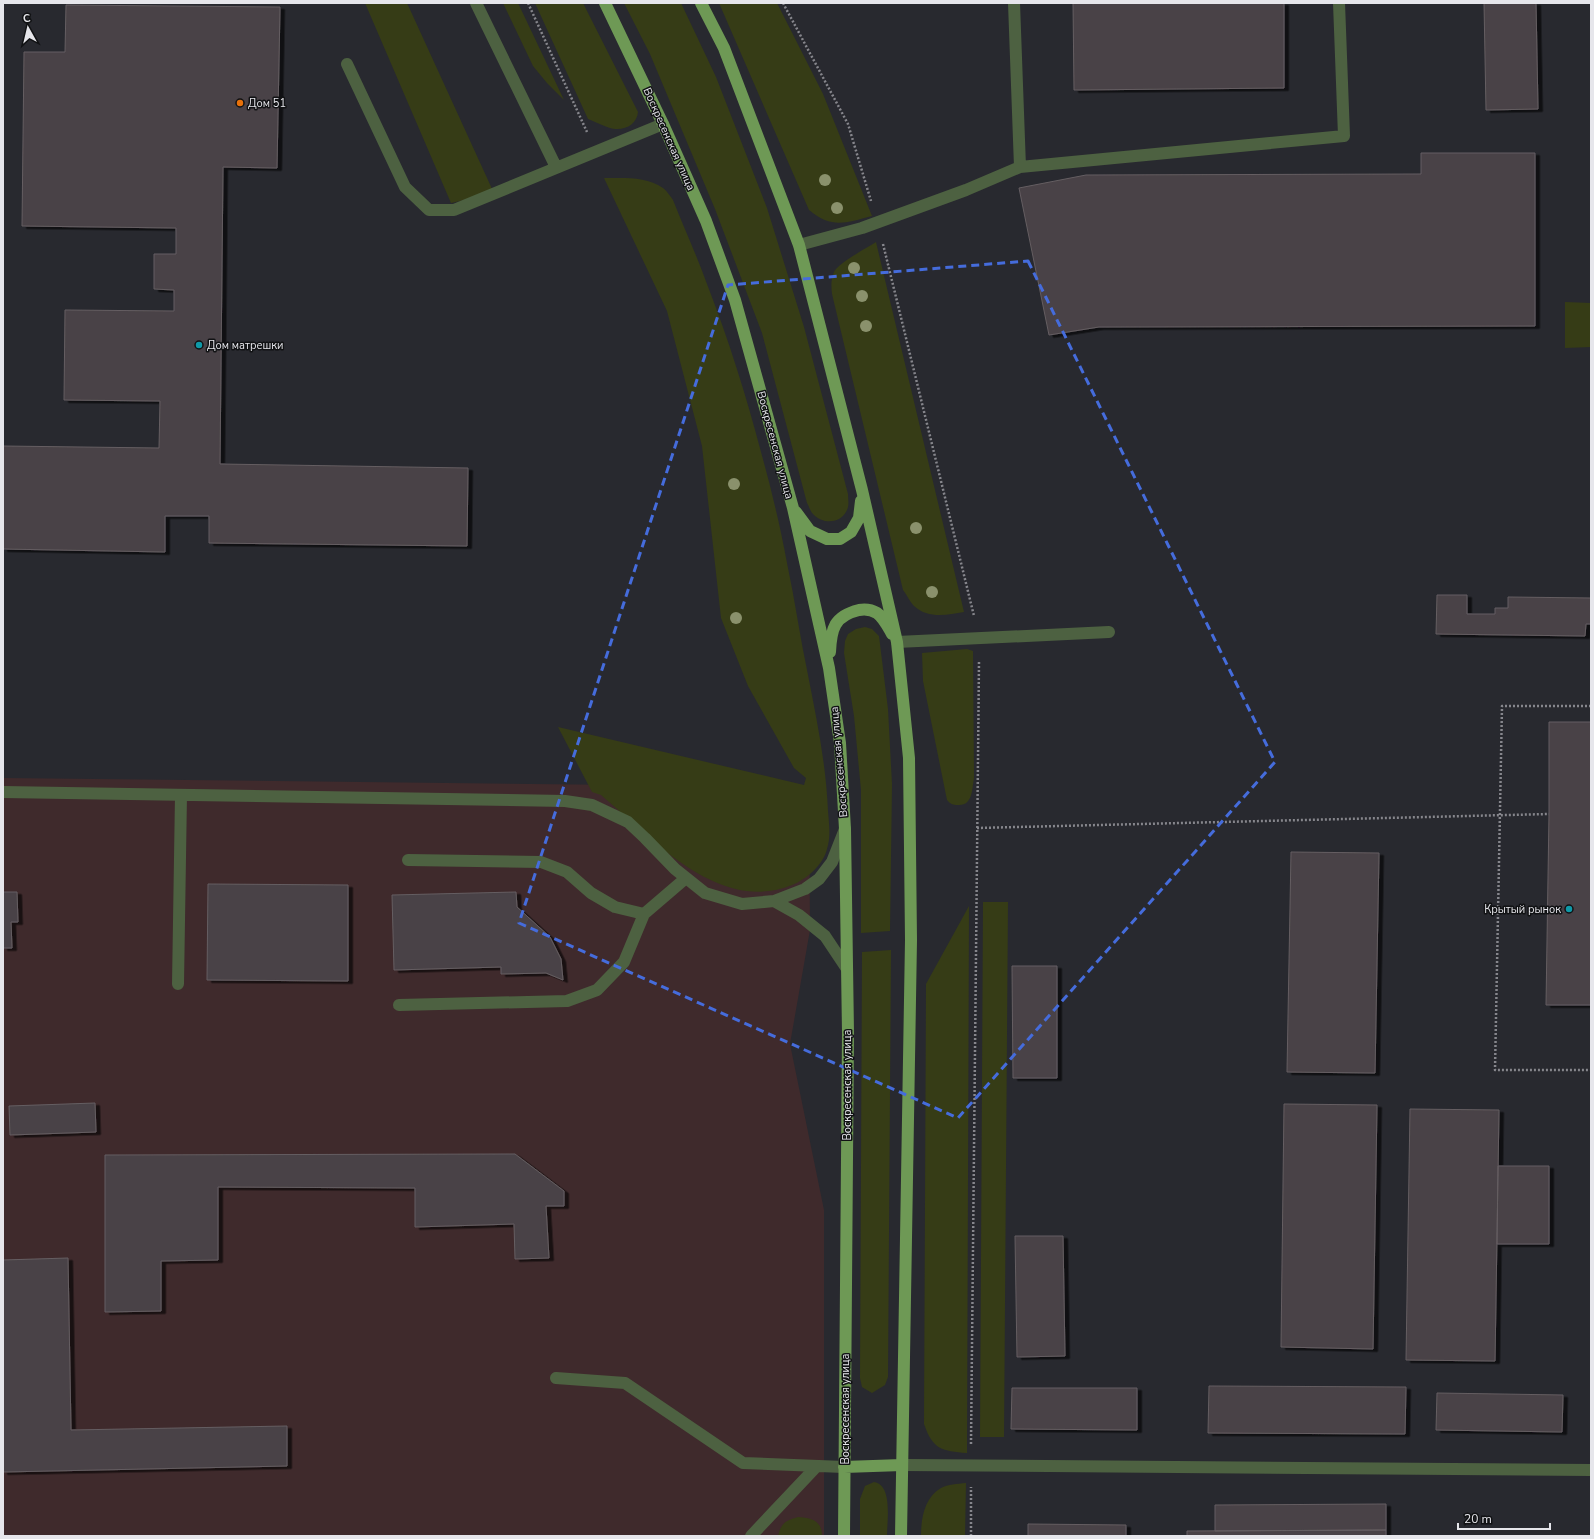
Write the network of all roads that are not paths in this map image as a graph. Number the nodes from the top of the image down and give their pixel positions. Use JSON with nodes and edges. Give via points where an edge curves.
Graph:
{"nodes":[{"id":1,"x":476,"y":3,"type":"edge"},
{"id":2,"x":605,"y":3,"type":"edge"},
{"id":3,"x":701,"y":3,"type":"edge"},
{"id":4,"x":1014,"y":3,"type":"edge"},
{"id":5,"x":1339,"y":3,"type":"edge"},
{"id":6,"x":347,"y":64,"type":"dead end"},
{"id":7,"x":663,"y":124,"type":"junction"},
{"id":8,"x":556,"y":167,"type":"junction"},
{"id":9,"x":1020,"y":167,"type":"junction"},
{"id":10,"x":799,"y":245,"type":"junction"},
{"id":11,"x":862,"y":490,"type":"junction"},
{"id":12,"x":793,"y":508,"type":"junction"},
{"id":13,"x":1109,"y":632,"type":"dead end"},
{"id":14,"x":896,"y":642,"type":"junction"},
{"id":15,"x":829,"y":668,"type":"junction"},
{"id":16,"x":3,"y":792,"type":"edge"},
{"id":17,"x":181,"y":795,"type":"junction"},
{"id":18,"x":845,"y":829,"type":"junction"},
{"id":19,"x":408,"y":860,"type":"dead end"},
{"id":20,"x":686,"y":878,"type":"junction"},
{"id":21,"x":774,"y":901,"type":"junction"},
{"id":22,"x":644,"y":914,"type":"junction"},
{"id":23,"x":847,"y":969,"type":"junction"},
{"id":24,"x":178,"y":984,"type":"dead end"},
{"id":25,"x":399,"y":1006,"type":"dead end"},
{"id":26,"x":556,"y":1378,"type":"dead end"},
{"id":27,"x":902,"y":1465,"type":"junction"},
{"id":28,"x":817,"y":1466,"type":"junction"},
{"id":29,"x":844,"y":1467,"type":"junction"},
{"id":30,"x":1591,"y":1470,"type":"edge"},
{"id":31,"x":750,"y":1536,"type":"edge"},
{"id":32,"x":844,"y":1536,"type":"edge"},
{"id":33,"x":901,"y":1536,"type":"edge"}],
"edges":[{"from":1,"to":8,"type":"street"},
{"from":2,"to":7,"type":"main road","name":"Воскресенская улица"},
{"from":3,"to":10,"type":"main road","via":[[724,48]]},
{"from":4,"to":9,"type":"street"},
{"from":5,"to":9,"type":"street","via":[[1344,136]]},
{"from":6,"to":8,"type":"street","via":[[405,187],[429,210],[454,210]]},
{"from":7,"to":8,"type":"street"},
{"from":7,"to":12,"type":"main road","name":"Воскресенская улица","via":[[706,221],[735,300]]},
{"from":9,"to":10,"type":"street","via":[[966,190],[862,228]]},
{"from":10,"to":11,"type":"main road"},
{"from":11,"to":12,"type":"main road","via":[[859,518],[851,532],[840,539],[827,539],[810,531]]},
{"from":11,"to":14,"type":"main road"},
{"from":12,"to":15,"type":"main road","name":"Воскресенская улица"},
{"from":13,"to":14,"type":"street"},
{"from":14,"to":15,"type":"main road","via":[[877,613],[864,609],[850,612],[838,619],[831,636]]},
{"from":14,"to":27,"type":"main road","via":[[909,758],[911,940]]},
{"from":15,"to":18,"type":"main road","name":"Воскресенская улица","via":[[840,743]]},
{"from":16,"to":17,"type":"street"},
{"from":17,"to":20,"type":"street","via":[[565,801],[592,805],[628,822]]},
{"from":17,"to":24,"type":"street"},
{"from":18,"to":21,"type":"street","via":[[832,862],[819,879],[805,889]]},
{"from":18,"to":23,"type":"main road","name":"Воскресенская улица"},
{"from":19,"to":22,"type":"street","via":[[541,862],[567,872],[591,893],[615,908]]},
{"from":20,"to":21,"type":"street","via":[[705,893],[742,904]]},
{"from":20,"to":22,"type":"street"},
{"from":21,"to":23,"type":"street","via":[[799,915],[825,936]]},
{"from":22,"to":25,"type":"street","via":[[624,962],[597,990],[567,1001]]},
{"from":23,"to":29,"type":"main road","name":"Воскресенская улица"},
{"from":26,"to":28,"type":"street","via":[[625,1383],[743,1463]]},
{"from":27,"to":29,"type":"main road"},
{"from":27,"to":30,"type":"street"},
{"from":27,"to":33,"type":"main road"},
{"from":28,"to":29,"type":"street"},
{"from":28,"to":31,"type":"street"},
{"from":29,"to":32,"type":"main road","name":"Воскресенская улица"}]}
